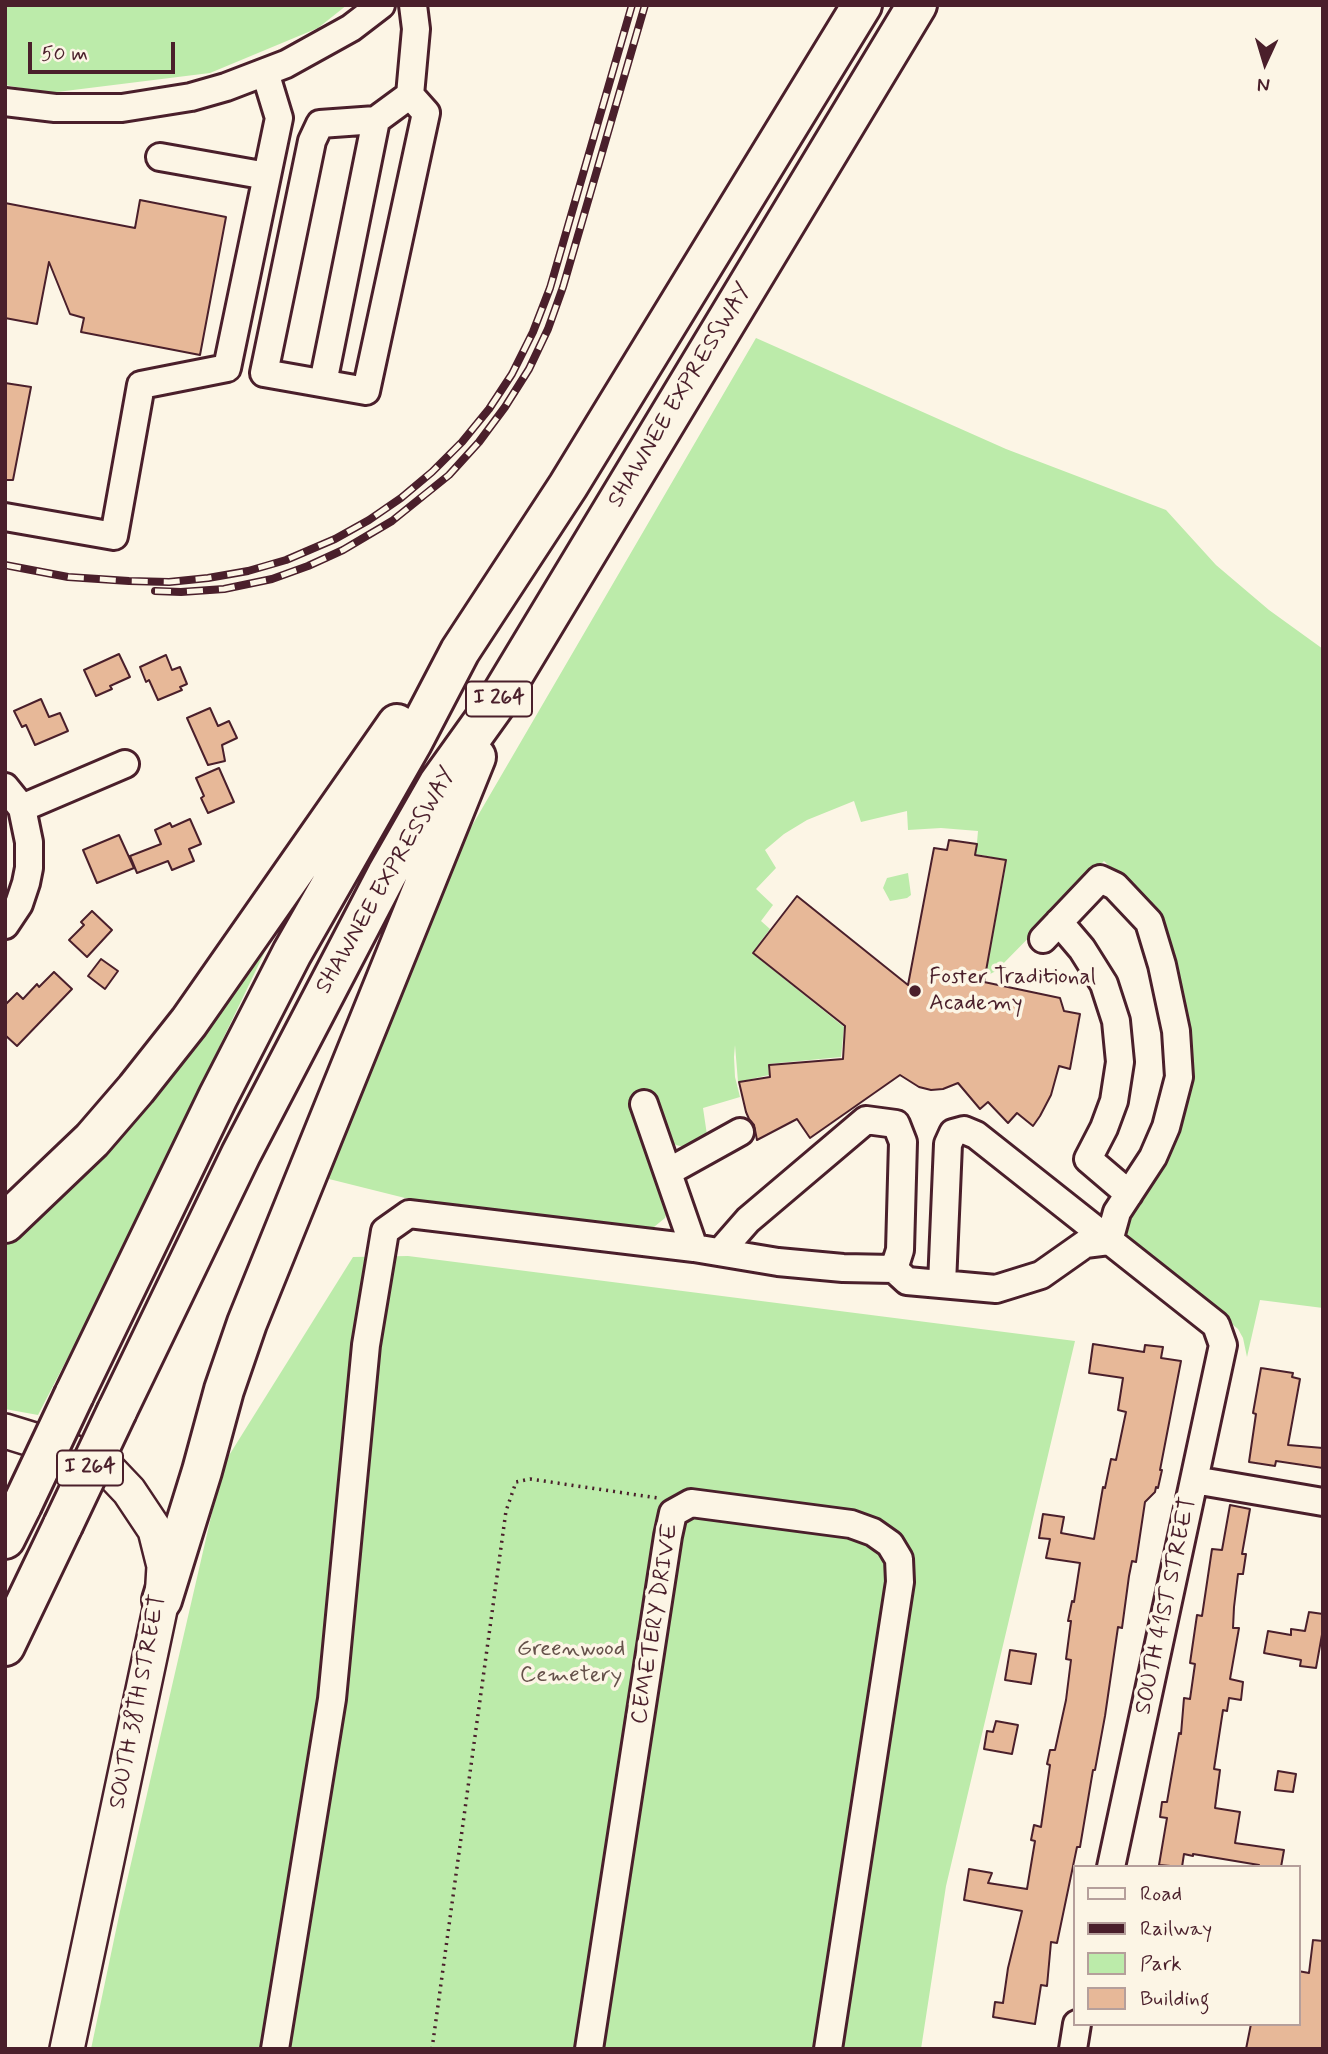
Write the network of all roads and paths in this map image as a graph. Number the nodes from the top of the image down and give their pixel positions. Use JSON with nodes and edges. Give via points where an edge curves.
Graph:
{"nodes":[{"id":1,"x":381,"y":5,"type":"edge"},
{"id":2,"x":413,"y":5,"type":"edge"},
{"id":3,"x":862,"y":5,"type":"edge"},
{"id":4,"x":917,"y":5,"type":"edge"},
{"id":5,"x":265,"y":72,"type":"junction"},
{"id":6,"x":410,"y":95,"type":"junction"},
{"id":7,"x":5,"y":102,"type":"edge"},
{"id":8,"x":376,"y":120,"type":"junction"},
{"id":9,"x":160,"y":157,"type":"dead end"},
{"id":10,"x":267,"y":176,"type":"junction"},
{"id":11,"x":323,"y":383,"type":"junction"},
{"id":12,"x":5,"y":517,"type":"edge"},
{"id":13,"x":460,"y":651,"type":"junction"},
{"id":14,"x":497,"y":702,"type":"junction"},
{"id":15,"x":125,"y":764,"type":"dead end"},
{"id":16,"x":5,"y":787,"type":"edge"},
{"id":17,"x":22,"y":808,"type":"junction"},
{"id":18,"x":5,"y":925,"type":"edge"},
{"id":19,"x":644,"y":1104,"type":"dead end"},
{"id":20,"x":740,"y":1132,"type":"dead end"},
{"id":21,"x":668,"y":1172,"type":"junction"},
{"id":22,"x":1129,"y":1194,"type":"junction"},
{"id":23,"x":5,"y":1223,"type":"edge"},
{"id":24,"x":1109,"y":1241,"type":"junction"},
{"id":25,"x":707,"y":1250,"type":"junction"},
{"id":26,"x":894,"y":1269,"type":"junction"},
{"id":27,"x":942,"y":1284,"type":"junction"},
{"id":28,"x":10,"y":1432,"type":"edge"},
{"id":29,"x":1194,"y":1480,"type":"junction"},
{"id":30,"x":1323,"y":1502,"type":"edge"},
{"id":31,"x":691,"y":1503,"type":"junction"},
{"id":32,"x":5,"y":1539,"type":"edge"},
{"id":33,"x":162,"y":1600,"type":"junction"},
{"id":34,"x":5,"y":1646,"type":"edge"},
{"id":35,"x":1111,"y":1865,"type":"edge"},
{"id":36,"x":1077,"y":2026,"type":"edge"},
{"id":37,"x":67,"y":2049,"type":"edge"},
{"id":38,"x":275,"y":2049,"type":"edge"},
{"id":39,"x":432,"y":2049,"type":"edge"},
{"id":40,"x":589,"y":2049,"type":"edge"},
{"id":41,"x":828,"y":2049,"type":"edge"},
{"id":42,"x":1073,"y":2049,"type":"edge"}],
"edges":[{"from":1,"to":5,"type":"street","via":[[351,29]]},
{"from":2,"to":6,"type":"street","via":[[416,29]]},
{"from":3,"to":13,"type":"highway","name":"SHAWNEE EXPRESSWAY","number":"I 264","via":[[568,486]]},
{"from":4,"to":14,"type":"highway","name":"SHAWNEE EXPRESSWAY","number":"I 264"},
{"from":5,"to":7,"type":"street","via":[[191,97],[122,108]]},
{"from":5,"to":10,"type":"street","via":[[279,118]]},
{"from":6,"to":8,"type":"street"},
{"from":6,"to":11,"type":"street","via":[[426,113],[366,391]]},
{"from":8,"to":11,"type":"street"},
{"from":8,"to":11,"type":"street","via":[[320,124],[312,141],[264,373]]},
{"from":9,"to":10,"type":"street"},
{"from":10,"to":12,"type":"street","via":[[227,368],[141,385],[114,536]]},
{"from":13,"to":23,"type":"highway","via":[[418,693],[189,1022],[136,1089],[92,1140]]},
{"from":13,"to":32,"type":"highway","name":"SHAWNEE EXPRESSWAY","number":"I 264","bridge":true,"via":[[218,1097]]},
{"from":14,"to":33,"type":"highway","via":[[247,1323]]},
{"from":14,"to":34,"type":"highway","name":"SHAWNEE EXPRESSWAY","number":"I 264","bridge":true,"via":[[439,783],[367,910],[241,1154]]},
{"from":15,"to":17,"type":"street"},
{"from":16,"to":17,"type":"street"},
{"from":17,"to":18,"type":"street","via":[[29,868],[19,904]]},
{"from":19,"to":21,"type":"street"},
{"from":20,"to":21,"type":"street"},
{"from":21,"to":25,"type":"street"},
{"from":22,"to":22,"type":"street","via":[[1166,1127],[1179,1077],[1176,1031],[1149,922],[1115,886],[1100,879],[1051,931],[1082,949],[1104,984],[1116,1020],[1120,1062],[1114,1101],[1088,1159]]},
{"from":22,"to":24,"type":"street"},
{"from":24,"to":27,"type":"street","via":[[1085,1244],[1041,1275],[996,1289]]},
{"from":24,"to":27,"type":"street","via":[[964,1130],[953,1133],[948,1144]]},
{"from":24,"to":29,"type":"street","name":"SOUTH 41ST STREET","via":[[1216,1325],[1223,1345]]},
{"from":25,"to":26,"type":"street","via":[[778,1262]]},
{"from":25,"to":26,"type":"street","via":[[866,1120],[896,1124],[903,1142],[900,1250]]},
{"from":25,"to":38,"type":"street","via":[[409,1214],[385,1231],[366,1345],[332,1699]]},
{"from":26,"to":27,"type":"street","via":[[907,1281]]},
{"from":28,"to":33,"type":"main road","name":"SOUTH 38TH STREET","via":[[73,1452],[109,1470],[129,1491],[155,1530],[164,1566]]},
{"from":29,"to":30,"type":"street"},
{"from":29,"to":35,"type":"street","name":"SOUTH 41ST STREET"},
{"from":31,"to":39,"type":"path","via":[[530,1479],[516,1482],[506,1511]]},
{"from":31,"to":40,"type":"street","name":"CEMETERY DRIVE","via":[[673,1513],[668,1536]]},
{"from":31,"to":41,"type":"street","name":"CEMETERY DRIVE","via":[[851,1524],[890,1544],[899,1559],[900,1582]]},
{"from":33,"to":37,"type":"main road","name":"SOUTH 38TH STREET"},
{"from":36,"to":42,"type":"street"}]}
